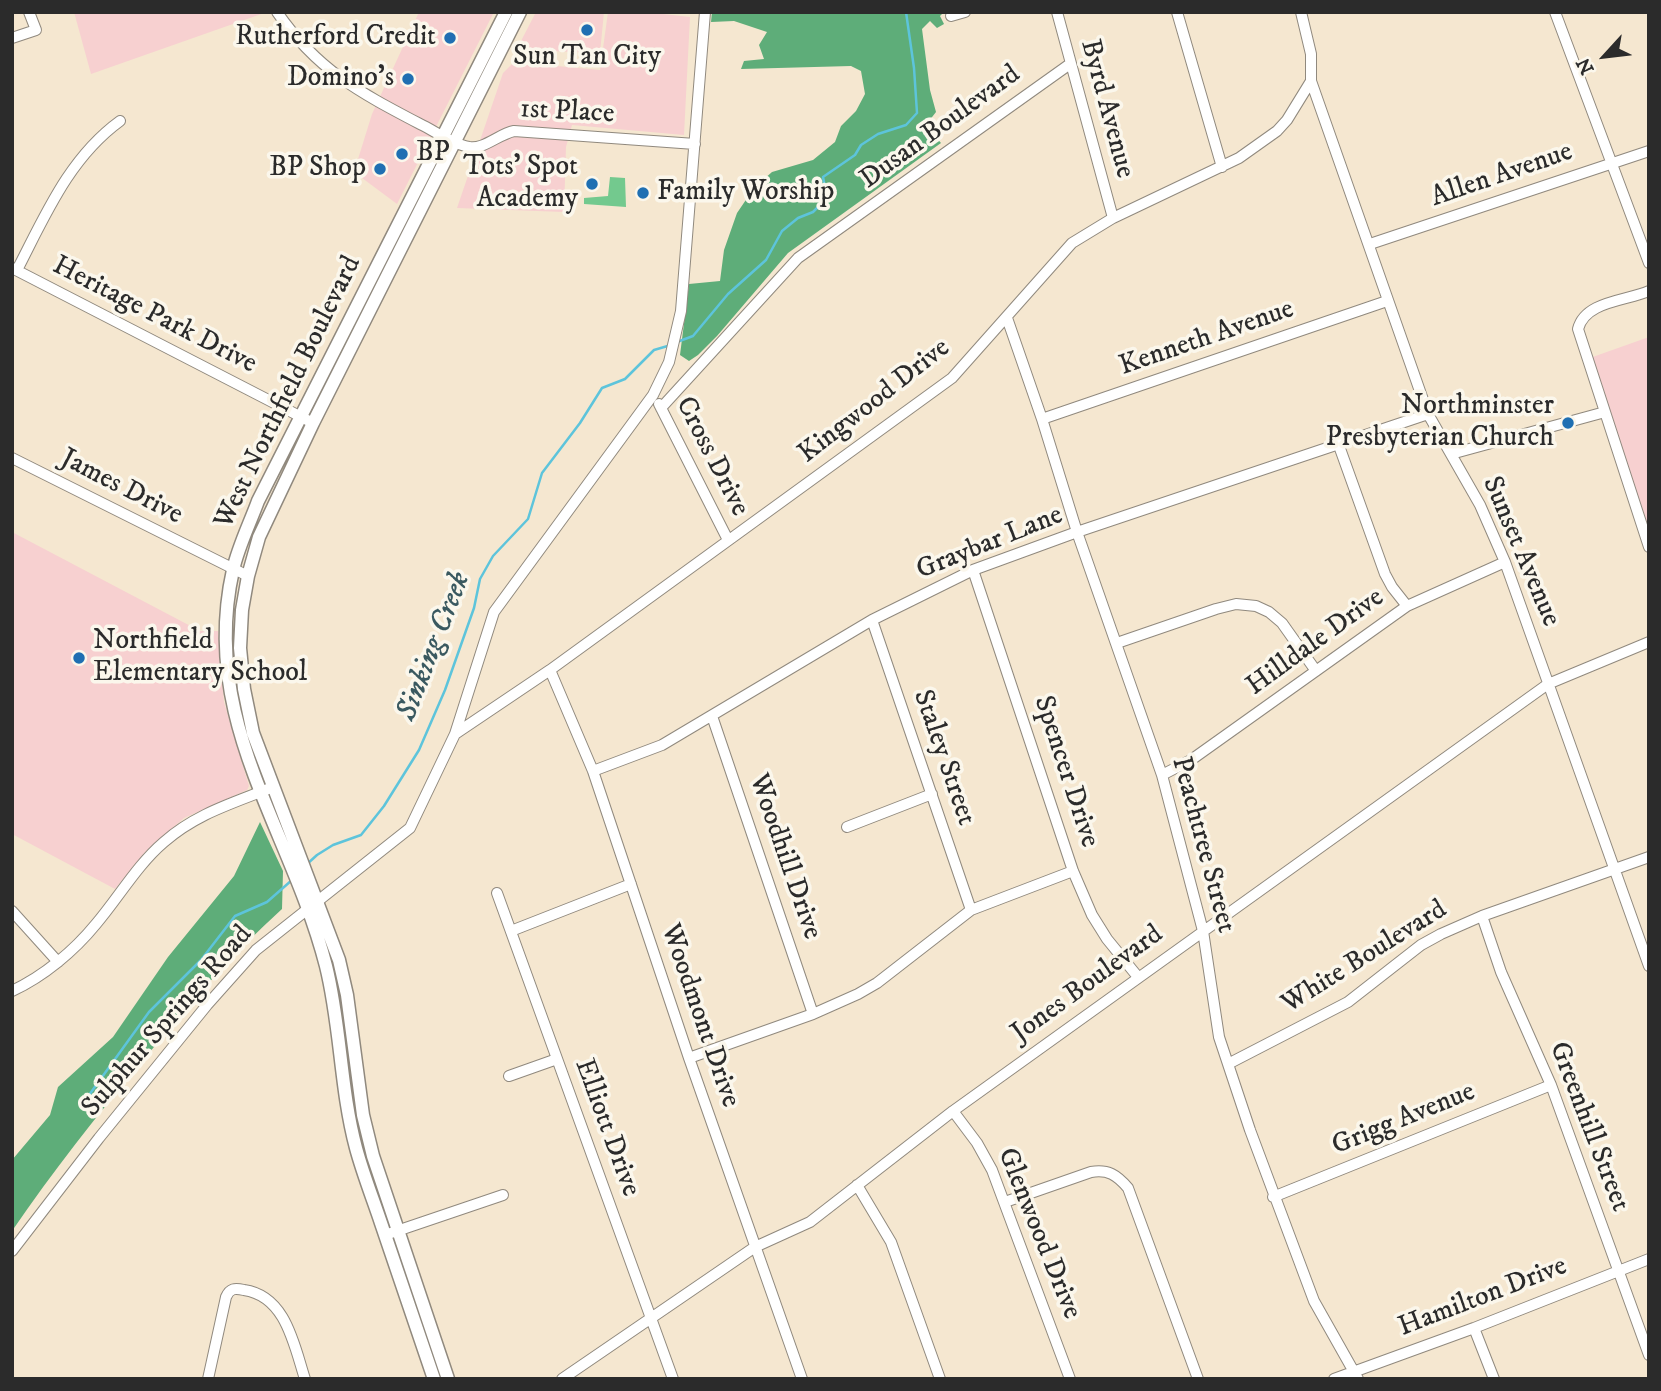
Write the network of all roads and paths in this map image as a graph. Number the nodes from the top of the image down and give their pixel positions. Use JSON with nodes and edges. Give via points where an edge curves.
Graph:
{"nodes":[{"id":1,"x":29,"y":12,"type":"edge"},
{"id":2,"x":277,"y":12,"type":"edge"},
{"id":3,"x":506,"y":12,"type":"edge"},
{"id":4,"x":520,"y":12,"type":"edge"},
{"id":5,"x":705,"y":12,"type":"edge"},
{"id":6,"x":965,"y":12,"type":"edge"},
{"id":7,"x":1057,"y":12,"type":"edge"},
{"id":8,"x":1177,"y":12,"type":"edge"},
{"id":9,"x":1301,"y":12,"type":"edge"},
{"id":10,"x":1555,"y":12,"type":"edge"},
{"id":11,"x":951,"y":16,"type":"dead end"},
{"id":12,"x":12,"y":38,"type":"edge"},
{"id":13,"x":1070,"y":64,"type":"junction"},
{"id":14,"x":1311,"y":80,"type":"junction"},
{"id":15,"x":120,"y":121,"type":"dead end"},
{"id":16,"x":443,"y":136,"type":"junction"},
{"id":17,"x":456,"y":142,"type":"junction"},
{"id":18,"x":695,"y":144,"type":"junction"},
{"id":19,"x":1649,"y":151,"type":"edge"},
{"id":20,"x":1612,"y":163,"type":"junction"},
{"id":21,"x":1222,"y":167,"type":"junction"},
{"id":22,"x":1112,"y":218,"type":"junction"},
{"id":23,"x":1370,"y":244,"type":"junction"},
{"id":24,"x":1649,"y":263,"type":"edge"},
{"id":25,"x":15,"y":269,"type":"edge"},
{"id":26,"x":1649,"y":290,"type":"edge"},
{"id":27,"x":1387,"y":301,"type":"junction"},
{"id":28,"x":1007,"y":318,"type":"junction"},
{"id":29,"x":333,"y":351,"type":"junction"},
{"id":30,"x":347,"y":358,"type":"junction"},
{"id":31,"x":653,"y":395,"type":"junction"},
{"id":32,"x":661,"y":408,"type":"junction"},
{"id":33,"x":1605,"y":412,"type":"junction"},
{"id":34,"x":1429,"y":414,"type":"junction"},
{"id":35,"x":300,"y":416,"type":"junction"},
{"id":36,"x":1042,"y":419,"type":"junction"},
{"id":37,"x":313,"y":423,"type":"junction"},
{"id":38,"x":1338,"y":443,"type":"junction"},
{"id":39,"x":1451,"y":454,"type":"junction"},
{"id":40,"x":12,"y":458,"type":"edge"},
{"id":41,"x":1077,"y":532,"type":"junction"},
{"id":42,"x":728,"y":540,"type":"junction"},
{"id":43,"x":1649,"y":547,"type":"edge"},
{"id":44,"x":1505,"y":562,"type":"junction"},
{"id":45,"x":233,"y":570,"type":"junction"},
{"id":46,"x":973,"y":570,"type":"junction"},
{"id":47,"x":248,"y":576,"type":"junction"},
{"id":48,"x":1407,"y":606,"type":"junction"},
{"id":49,"x":872,"y":620,"type":"junction"},
{"id":50,"x":1649,"y":642,"type":"edge"},
{"id":51,"x":1117,"y":643,"type":"junction"},
{"id":52,"x":550,"y":670,"type":"junction"},
{"id":53,"x":1316,"y":671,"type":"junction"},
{"id":54,"x":1548,"y":684,"type":"junction"},
{"id":55,"x":712,"y":716,"type":"junction"},
{"id":56,"x":455,"y":734,"type":"junction"},
{"id":57,"x":593,"y":771,"type":"junction"},
{"id":58,"x":1162,"y":775,"type":"junction"},
{"id":59,"x":274,"y":787,"type":"junction"},
{"id":60,"x":260,"y":792,"type":"junction"},
{"id":61,"x":932,"y":794,"type":"junction"},
{"id":62,"x":847,"y":827,"type":"dead end"},
{"id":63,"x":1649,"y":857,"type":"edge"},
{"id":64,"x":1615,"y":869,"type":"junction"},
{"id":65,"x":1073,"y":871,"type":"junction"},
{"id":66,"x":631,"y":884,"type":"junction"},
{"id":67,"x":497,"y":893,"type":"dead end"},
{"id":68,"x":317,"y":900,"type":"junction"},
{"id":69,"x":306,"y":909,"type":"junction"},
{"id":70,"x":971,"y":910,"type":"junction"},
{"id":71,"x":12,"y":911,"type":"edge"},
{"id":72,"x":1482,"y":916,"type":"junction"},
{"id":73,"x":1203,"y":931,"type":"junction"},
{"id":74,"x":511,"y":932,"type":"junction"},
{"id":75,"x":58,"y":962,"type":"junction"},
{"id":76,"x":1649,"y":966,"type":"edge"},
{"id":77,"x":1138,"y":977,"type":"junction"},
{"id":78,"x":12,"y":991,"type":"edge"},
{"id":79,"x":813,"y":1014,"type":"junction"},
{"id":80,"x":689,"y":1058,"type":"junction"},
{"id":81,"x":557,"y":1059,"type":"junction"},
{"id":82,"x":1228,"y":1064,"type":"junction"},
{"id":83,"x":509,"y":1076,"type":"dead end"},
{"id":84,"x":1551,"y":1085,"type":"junction"},
{"id":85,"x":953,"y":1111,"type":"junction"},
{"id":86,"x":857,"y":1185,"type":"junction"},
{"id":87,"x":503,"y":1195,"type":"dead end"},
{"id":88,"x":1273,"y":1197,"type":"junction"},
{"id":89,"x":1005,"y":1202,"type":"junction"},
{"id":90,"x":398,"y":1230,"type":"junction"},
{"id":91,"x":385,"y":1234,"type":"junction"},
{"id":92,"x":755,"y":1247,"type":"junction"},
{"id":93,"x":12,"y":1251,"type":"edge"},
{"id":94,"x":1649,"y":1259,"type":"edge"},
{"id":95,"x":1618,"y":1270,"type":"junction"},
{"id":96,"x":651,"y":1317,"type":"junction"},
{"id":97,"x":1474,"y":1328,"type":"junction"},
{"id":98,"x":1649,"y":1355,"type":"edge"},
{"id":99,"x":1357,"y":1375,"type":"edge"},
{"id":100,"x":208,"y":1379,"type":"edge"},
{"id":101,"x":305,"y":1379,"type":"edge"},
{"id":102,"x":434,"y":1379,"type":"edge"},
{"id":103,"x":448,"y":1379,"type":"edge"},
{"id":104,"x":562,"y":1379,"type":"edge"},
{"id":105,"x":673,"y":1379,"type":"edge"},
{"id":106,"x":802,"y":1379,"type":"edge"},
{"id":107,"x":940,"y":1379,"type":"edge"},
{"id":108,"x":1070,"y":1379,"type":"edge"},
{"id":109,"x":1198,"y":1379,"type":"edge"},
{"id":110,"x":1334,"y":1379,"type":"edge"},
{"id":111,"x":1494,"y":1379,"type":"edge"}],
"edges":[{"from":1,"to":12,"type":"street","via":[[36,30]]},
{"from":2,"to":16,"type":"street","name":"1st Place","via":[[323,66]]},
{"from":3,"to":16,"type":"main road","name":"West Northfield Boulevard"},
{"from":4,"to":17,"type":"main road","name":"West Northfield Boulevard"},
{"from":5,"to":18,"type":"street","name":"Sulphur Springs Road"},
{"from":6,"to":11,"type":"street"},
{"from":7,"to":13,"type":"street","name":"Byrd Avenue"},
{"from":8,"to":21,"type":"street"},
{"from":9,"to":14,"type":"street","via":[[1311,54]]},
{"from":10,"to":20,"type":"street"},
{"from":13,"to":22,"type":"street","name":"Byrd Avenue"},
{"from":13,"to":32,"type":"street","name":"Dusan Boulevard","via":[[798,258]]},
{"from":14,"to":21,"type":"street","name":"Kingwood Drive","via":[[1277,131]]},
{"from":14,"to":23,"type":"street","name":"Sunset Avenue"},
{"from":15,"to":25,"type":"street","via":[[90,146],[56,195]]},
{"from":16,"to":17,"type":"street","name":"1st Place"},
{"from":16,"to":29,"type":"main road","name":"West Northfield Boulevard"},
{"from":17,"to":18,"type":"street","name":"1st Place","via":[[471,148],[514,131]]},
{"from":17,"to":30,"type":"main road","name":"West Northfield Boulevard"},
{"from":18,"to":31,"type":"street","name":"Sulphur Springs Road","via":[[681,311]]},
{"from":19,"to":20,"type":"street","name":"Allen Avenue"},
{"from":20,"to":23,"type":"street","name":"Allen Avenue"},
{"from":20,"to":24,"type":"street"},
{"from":21,"to":22,"type":"street","name":"Kingwood Drive"},
{"from":22,"to":28,"type":"street","name":"Kingwood Drive","via":[[1072,243]]},
{"from":23,"to":27,"type":"street","name":"Sunset Avenue"},
{"from":25,"to":35,"type":"street","name":"Heritage Park Drive"},
{"from":26,"to":33,"type":"street","via":[[1594,309],[1580,320],[1582,345]]},
{"from":27,"to":34,"type":"street","name":"Sunset Avenue"},
{"from":27,"to":36,"type":"street","name":"Kenneth Avenue"},
{"from":28,"to":36,"type":"street","name":"Peachtree Street"},
{"from":28,"to":42,"type":"street","name":"Kingwood Drive","via":[[953,378]]},
{"from":29,"to":30,"type":"main road"},
{"from":29,"to":35,"type":"main road","name":"West Northfield Boulevard"},
{"from":30,"to":37,"type":"main road","name":"West Northfield Boulevard"},
{"from":31,"to":32,"type":"street","name":"Cross Drive"},
{"from":31,"to":56,"type":"street","name":"Sulphur Springs Road","via":[[494,612]]},
{"from":32,"to":42,"type":"street","name":"Cross Drive"},
{"from":33,"to":39,"type":"street"},
{"from":33,"to":43,"type":"street"},
{"from":34,"to":38,"type":"street","name":"Graybar Lane"},
{"from":34,"to":39,"type":"street","name":"Sunset Avenue"},
{"from":35,"to":37,"type":"street","name":"Heritage Park Drive"},
{"from":35,"to":45,"type":"main road","name":"West Northfield Boulevard","via":[[258,501]]},
{"from":36,"to":41,"type":"street","name":"Peachtree Street"},
{"from":37,"to":47,"type":"main road","name":"West Northfield Boulevard","via":[[259,537]]},
{"from":38,"to":41,"type":"street","name":"Graybar Lane"},
{"from":38,"to":48,"type":"street","via":[[1385,574]]},
{"from":39,"to":44,"type":"street","name":"Sunset Avenue"},
{"from":40,"to":45,"type":"street","name":"James Drive"},
{"from":41,"to":46,"type":"street","name":"Graybar Lane"},
{"from":41,"to":51,"type":"street","name":"Peachtree Street"},
{"from":42,"to":52,"type":"street","name":"Kingwood Drive"},
{"from":44,"to":48,"type":"street","name":"Hilldale Drive"},
{"from":44,"to":54,"type":"street","name":"Sunset Avenue"},
{"from":45,"to":47,"type":"street","name":"James Drive"},
{"from":45,"to":60,"type":"main road","name":"West Northfield Boulevard","via":[[225,637],[229,690]]},
{"from":46,"to":49,"type":"street","name":"Graybar Lane"},
{"from":46,"to":65,"type":"street","name":"Spencer Drive"},
{"from":47,"to":59,"type":"main road","name":"West Northfield Boulevard","via":[[240,648],[244,689],[253,733]]},
{"from":48,"to":53,"type":"street","name":"Hilldale Drive"},
{"from":49,"to":55,"type":"street","name":"Graybar Lane"},
{"from":49,"to":61,"type":"street","name":"Staley Street"},
{"from":50,"to":54,"type":"street","name":"Jones Boulevard"},
{"from":51,"to":53,"type":"street","via":[[1216,608],[1256,606],[1282,623]]},
{"from":51,"to":58,"type":"street","name":"Peachtree Street"},
{"from":52,"to":56,"type":"street","name":"Kingwood Drive"},
{"from":52,"to":57,"type":"street","name":"Woodmont Drive"},
{"from":53,"to":58,"type":"street","name":"Hilldale Drive","via":[[1191,760]]},
{"from":54,"to":64,"type":"street","name":"Sunset Avenue"},
{"from":54,"to":73,"type":"street","name":"Jones Boulevard"},
{"from":55,"to":57,"type":"street","name":"Graybar Lane","via":[[662,745]]},
{"from":55,"to":79,"type":"street","name":"Woodhill Drive"},
{"from":56,"to":68,"type":"street","name":"Sulphur Springs Road","via":[[410,828]]},
{"from":57,"to":66,"type":"street","name":"Woodmont Drive"},
{"from":58,"to":73,"type":"street","name":"Peachtree Street"},
{"from":59,"to":60,"type":"street"},
{"from":59,"to":68,"type":"main road","name":"West Northfield Boulevard"},
{"from":60,"to":69,"type":"main road","name":"West Northfield Boulevard"},
{"from":60,"to":75,"type":"street","via":[[192,820],[162,843],[95,926]]},
{"from":61,"to":62,"type":"street"},
{"from":61,"to":70,"type":"street","name":"Staley Street"},
{"from":63,"to":64,"type":"street","name":"White Boulevard"},
{"from":64,"to":72,"type":"street","name":"White Boulevard"},
{"from":64,"to":76,"type":"street","name":"Sunset Avenue"},
{"from":65,"to":70,"type":"street"},
{"from":65,"to":77,"type":"street","name":"Spencer Drive","via":[[1092,915]]},
{"from":66,"to":74,"type":"street"},
{"from":66,"to":80,"type":"street","name":"Woodmont Drive"},
{"from":67,"to":74,"type":"street","name":"Elliott Drive"},
{"from":68,"to":69,"type":"street","name":"Sulphur Springs Road"},
{"from":68,"to":90,"type":"main road","name":"West Northfield Boulevard","via":[[339,960],[363,1115]]},
{"from":69,"to":91,"type":"main road","name":"West Northfield Boulevard","via":[[335,1009],[356,1148]]},
{"from":69,"to":93,"type":"street","name":"Sulphur Springs Road","via":[[256,950],[207,1005]]},
{"from":70,"to":79,"type":"street","via":[[877,983]]},
{"from":71,"to":75,"type":"street"},
{"from":72,"to":82,"type":"street","name":"White Boulevard","via":[[1421,945],[1348,1002]]},
{"from":72,"to":84,"type":"street","name":"Greenhill Street","via":[[1501,972]]},
{"from":73,"to":77,"type":"street","name":"Jones Boulevard"},
{"from":73,"to":82,"type":"street","name":"Peachtree Street","via":[[1219,1037]]},
{"from":74,"to":81,"type":"street","name":"Elliott Drive"},
{"from":75,"to":78,"type":"street"},
{"from":77,"to":85,"type":"street","name":"Jones Boulevard"},
{"from":79,"to":80,"type":"street"},
{"from":80,"to":92,"type":"street","name":"Woodmont Drive"},
{"from":81,"to":83,"type":"street"},
{"from":81,"to":96,"type":"street","name":"Elliott Drive"},
{"from":82,"to":88,"type":"street","name":"Peachtree Street"},
{"from":84,"to":88,"type":"street","name":"Grigg Avenue"},
{"from":84,"to":95,"type":"street","name":"Greenhill Street"},
{"from":85,"to":86,"type":"street","name":"Jones Boulevard"},
{"from":85,"to":89,"type":"street","name":"Glenwood Drive","via":[[984,1155]]},
{"from":86,"to":92,"type":"street","name":"Jones Boulevard","via":[[810,1222]]},
{"from":86,"to":107,"type":"street","via":[[891,1242]]},
{"from":87,"to":90,"type":"street"},
{"from":88,"to":99,"type":"street","name":"Peachtree Street","via":[[1314,1301]]},
{"from":89,"to":108,"type":"street","name":"Glenwood Drive"},
{"from":89,"to":109,"type":"street","via":[[1091,1172],[1102,1170],[1120,1179],[1128,1188]]},
{"from":90,"to":91,"type":"street"},
{"from":90,"to":103,"type":"main road","name":"West Northfield Boulevard"},
{"from":91,"to":102,"type":"main road","name":"West Northfield Boulevard"},
{"from":92,"to":96,"type":"street","name":"Jones Boulevard"},
{"from":92,"to":106,"type":"street","name":"Woodmont Drive"},
{"from":94,"to":95,"type":"street","name":"Hamilton Drive"},
{"from":95,"to":97,"type":"street","name":"Hamilton Drive"},
{"from":95,"to":98,"type":"street","name":"Greenhill Street"},
{"from":96,"to":104,"type":"street","name":"Jones Boulevard"},
{"from":96,"to":105,"type":"street","name":"Elliott Drive"},
{"from":97,"to":99,"type":"street","name":"Hamilton Drive"},
{"from":97,"to":111,"type":"street"},
{"from":99,"to":110,"type":"street","name":"Hamilton Drive"},
{"from":100,"to":101,"type":"street","via":[[226,1297],[234,1288],[250,1291],[274,1306],[288,1325]]}]}
